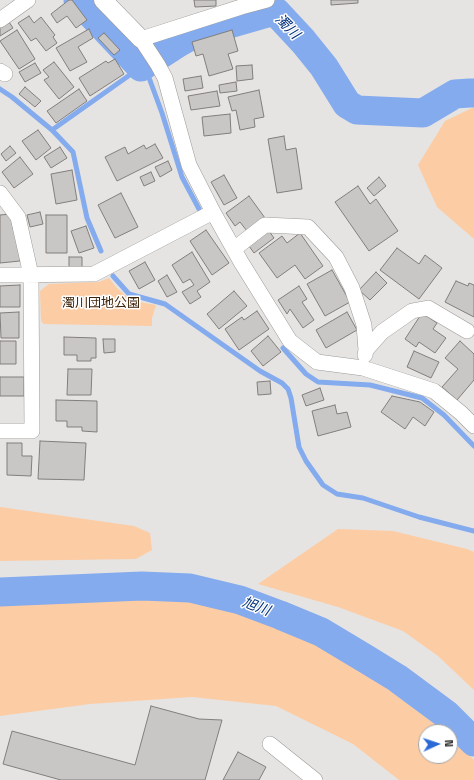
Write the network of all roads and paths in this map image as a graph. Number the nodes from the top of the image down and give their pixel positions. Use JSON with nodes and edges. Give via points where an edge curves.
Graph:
{"nodes":[{"id":1,"x":28,"y":0,"type":"edge"},
{"id":2,"x":267,"y":0,"type":"edge"},
{"id":3,"x":105,"y":1,"type":"edge"},
{"id":4,"x":0,"y":20,"type":"edge"},
{"id":5,"x":145,"y":45,"type":"junction"},
{"id":6,"x":0,"y":193,"type":"edge"},
{"id":7,"x":213,"y":212,"type":"junction"},
{"id":8,"x":234,"y":249,"type":"junction"},
{"id":9,"x":0,"y":275,"type":"edge"},
{"id":10,"x":31,"y":276,"type":"junction"},
{"id":11,"x":467,"y":331,"type":"dead end"},
{"id":12,"x":366,"y":350,"type":"junction"},
{"id":13,"x":363,"y":368,"type":"junction"},
{"id":14,"x":474,"y":426,"type":"edge"},
{"id":15,"x":0,"y":431,"type":"edge"},
{"id":16,"x":270,"y":744,"type":"dead end"},
{"id":17,"x":315,"y":780,"type":"edge"}],
"edges":[{"from":1,"to":4,"type":"street"},
{"from":2,"to":5,"type":"street","via":[[241,7]]},
{"from":3,"to":5,"type":"street"},
{"from":5,"to":7,"type":"street","via":[[165,78],[189,166]]},
{"from":6,"to":10,"type":"street","via":[[18,217]]},
{"from":7,"to":8,"type":"street"},
{"from":7,"to":10,"type":"street","via":[[94,274]]},
{"from":8,"to":12,"type":"street","via":[[265,225],[308,227],[336,257],[352,288],[364,326]]},
{"from":8,"to":13,"type":"street","via":[[290,341],[317,362]]},
{"from":9,"to":10,"type":"street"},
{"from":10,"to":15,"type":"street","via":[[32,431]]},
{"from":11,"to":12,"type":"street","via":[[428,308],[412,311],[382,332]]},
{"from":12,"to":13,"type":"street"},
{"from":13,"to":14,"type":"street","via":[[434,392]]},
{"from":16,"to":17,"type":"street"}]}
